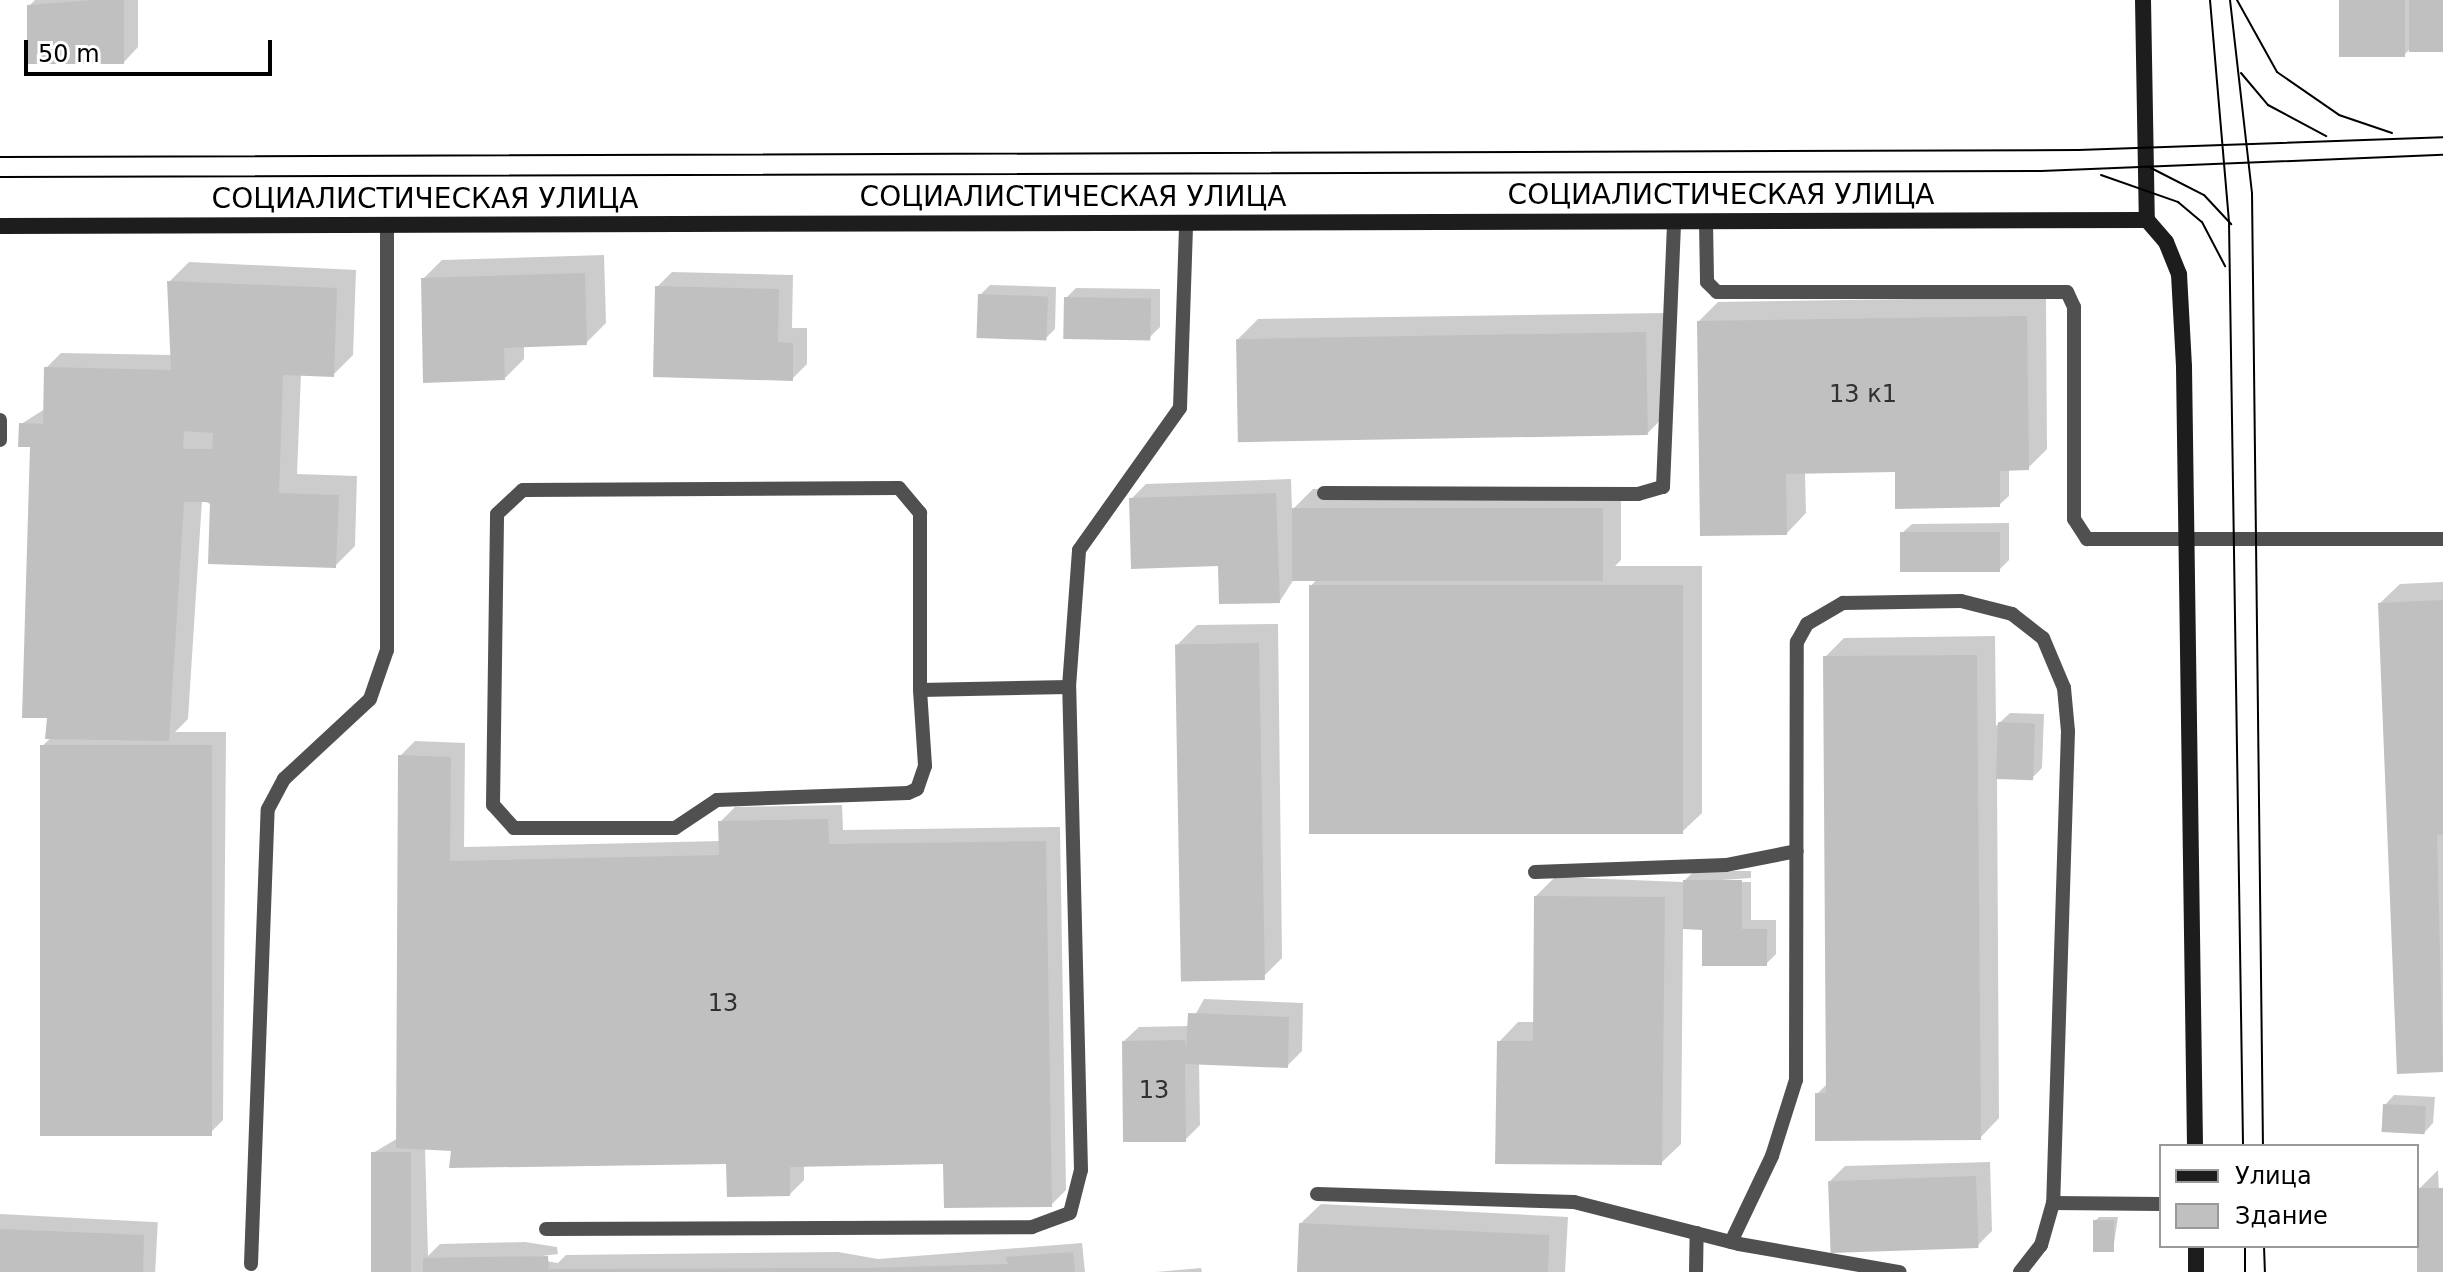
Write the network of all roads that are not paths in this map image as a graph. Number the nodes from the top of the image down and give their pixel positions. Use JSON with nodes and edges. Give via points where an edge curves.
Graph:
{"nodes":[{"id":1,"x":2143,"y":0,"type":"edge"},
{"id":2,"x":2147,"y":220,"type":"junction"},
{"id":3,"x":1674,"y":221,"type":"junction"},
{"id":4,"x":1706,"y":222,"type":"junction"},
{"id":5,"x":1186,"y":223,"type":"junction"},
{"id":6,"x":387,"y":225,"type":"junction"},
{"id":7,"x":0,"y":226,"type":"edge"},
{"id":8,"x":0,"y":420,"type":"edge"},
{"id":9,"x":0,"y":440,"type":"edge"},
{"id":10,"x":1324,"y":493,"type":"dead end"},
{"id":11,"x":2443,"y":539,"type":"edge"},
{"id":12,"x":2186,"y":542,"type":"junction"},
{"id":13,"x":1069,"y":687,"type":"junction"},
{"id":14,"x":920,"y":690,"type":"junction"},
{"id":15,"x":1797,"y":851,"type":"junction"},
{"id":16,"x":1535,"y":872,"type":"dead end"},
{"id":17,"x":2195,"y":1144,"type":"edge"},
{"id":18,"x":1317,"y":1194,"type":"dead end"},
{"id":19,"x":2053,"y":1203,"type":"junction"},
{"id":20,"x":2159,"y":1204,"type":"edge"},
{"id":21,"x":546,"y":1229,"type":"dead end"},
{"id":22,"x":1697,"y":1233,"type":"junction"},
{"id":23,"x":1731,"y":1242,"type":"junction"},
{"id":24,"x":2196,"y":1248,"type":"edge"},
{"id":25,"x":251,"y":1264,"type":"dead end"},
{"id":26,"x":1696,"y":1272,"type":"edge"},
{"id":27,"x":1900,"y":1272,"type":"edge"},
{"id":28,"x":2020,"y":1272,"type":"edge"},
{"id":29,"x":2196,"y":1272,"type":"edge"}],
"edges":[{"from":1,"to":2,"type":"main road"},
{"from":2,"to":4,"type":"main road","name":"СОЦИАЛИСТИЧЕСКАЯ УЛИЦА"},
{"from":2,"to":12,"type":"main road","via":[[2166,242],[2179,274]]},
{"from":3,"to":4,"type":"main road","name":"СОЦИАЛИСТИЧЕСКАЯ УЛИЦА"},
{"from":3,"to":5,"type":"main road","name":"СОЦИАЛИСТИЧЕСКАЯ УЛИЦА"},
{"from":3,"to":10,"type":"lane","via":[[1663,487],[1638,494]]},
{"from":4,"to":12,"type":"lane","via":[[1707,282],[1717,292],[2067,292],[2074,307],[2077,531],[2099,543]]},
{"from":5,"to":6,"type":"main road","name":"СОЦИАЛИСТИЧЕСКАЯ УЛИЦА"},
{"from":5,"to":13,"type":"lane","via":[[1180,408],[1079,550]]},
{"from":6,"to":7,"type":"main road","name":"СОЦИАЛИСТИЧЕСКАЯ УЛИЦА"},
{"from":6,"to":25,"type":"lane","via":[[387,650],[370,699],[284,779],[268,809]]},
{"from":8,"to":9,"type":"lane"},
{"from":11,"to":12,"type":"lane"},
{"from":12,"to":17,"type":"main road"},
{"from":13,"to":14,"type":"lane"},
{"from":13,"to":21,"type":"lane","via":[[1081,1170],[1070,1213],[1032,1227]]},
{"from":14,"to":14,"type":"lane","via":[[920,513],[899,488],[523,490],[497,514],[493,805],[514,828],[675,828],[717,800],[908,793],[917,789],[925,766]]},
{"from":15,"to":16,"type":"lane","via":[[1726,865]]},
{"from":15,"to":19,"type":"lane","via":[[1797,642],[1807,624],[1843,603],[1874,598],[1961,601],[2012,614],[2043,638],[2064,688],[2068,731]]},
{"from":15,"to":23,"type":"lane","via":[[1794,1096]]},
{"from":18,"to":22,"type":"lane","via":[[1574,1202]]},
{"from":19,"to":20,"type":"lane"},
{"from":19,"to":28,"type":"lane","via":[[2041,1245]]},
{"from":22,"to":23,"type":"lane"},
{"from":22,"to":26,"type":"lane"},
{"from":23,"to":27,"type":"lane"},
{"from":24,"to":29,"type":"main road"}]}
